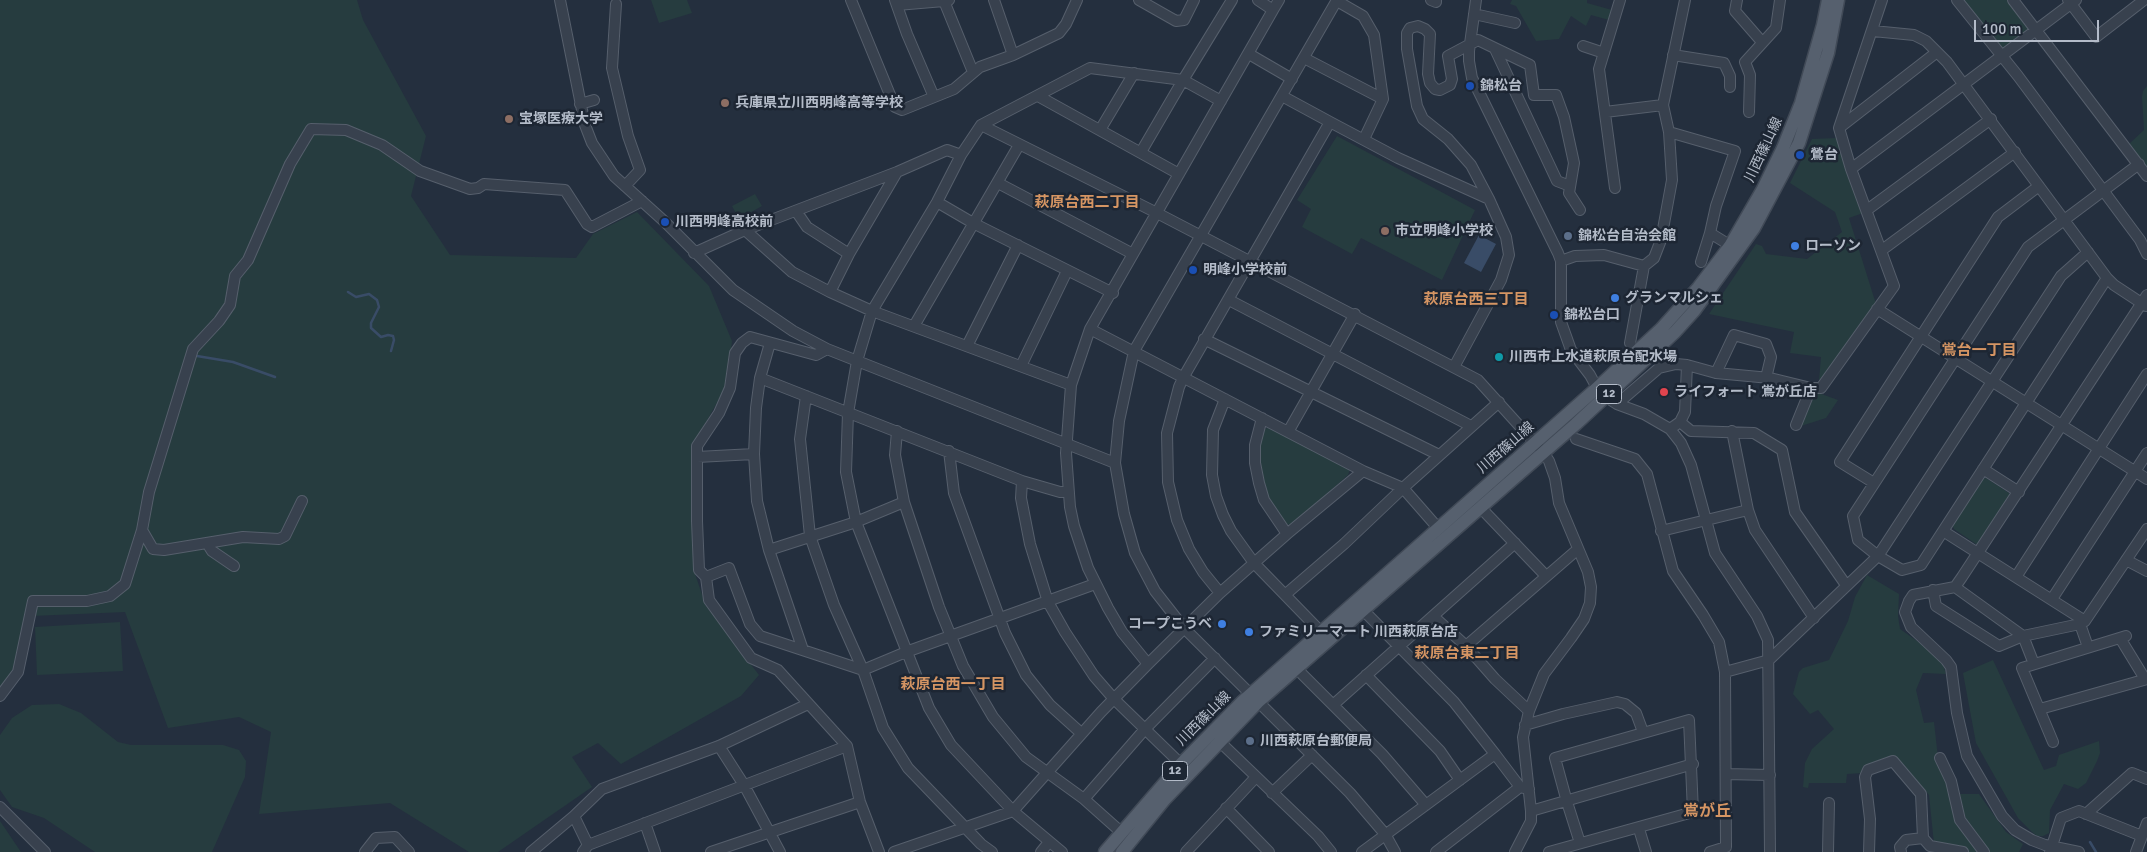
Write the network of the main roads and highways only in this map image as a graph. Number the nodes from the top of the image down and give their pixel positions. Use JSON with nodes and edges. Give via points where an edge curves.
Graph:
{"nodes":[{"id":1,"x":1828,"y":0,"type":"edge"},
{"id":2,"x":1838,"y":0,"type":"edge"},
{"id":3,"x":1734,"y":248,"type":"junction"},
{"id":4,"x":1607,"y":396,"type":"junction"},
{"id":5,"x":1254,"y":698,"type":"junction"},
{"id":6,"x":1105,"y":852,"type":"edge"},
{"id":7,"x":1122,"y":852,"type":"edge"}],
"edges":[{"from":1,"to":3,"type":"main road","name":"川西篠山線","number":"12","via":[[1801,103],[1783,148]]},
{"from":2,"to":3,"type":"main road","name":"川西篠山線","number":"12","via":[[1828,53],[1799,143],[1754,228]]},
{"from":3,"to":4,"type":"main road","name":"川西篠山線","number":"12","via":[[1708,293],[1675,332]]},
{"from":4,"to":5,"type":"main road","name":"川西篠山線","number":"12","via":[[1296,668]]},
{"from":4,"to":5,"type":"main road","name":"川西篠山線","number":"12","via":[[1534,442],[1321,632]]},
{"from":5,"to":6,"type":"main road","name":"川西篠山線","number":"12","via":[[1181,764]]},
{"from":5,"to":7,"type":"main road","name":"川西篠山線","number":"12"}]}
